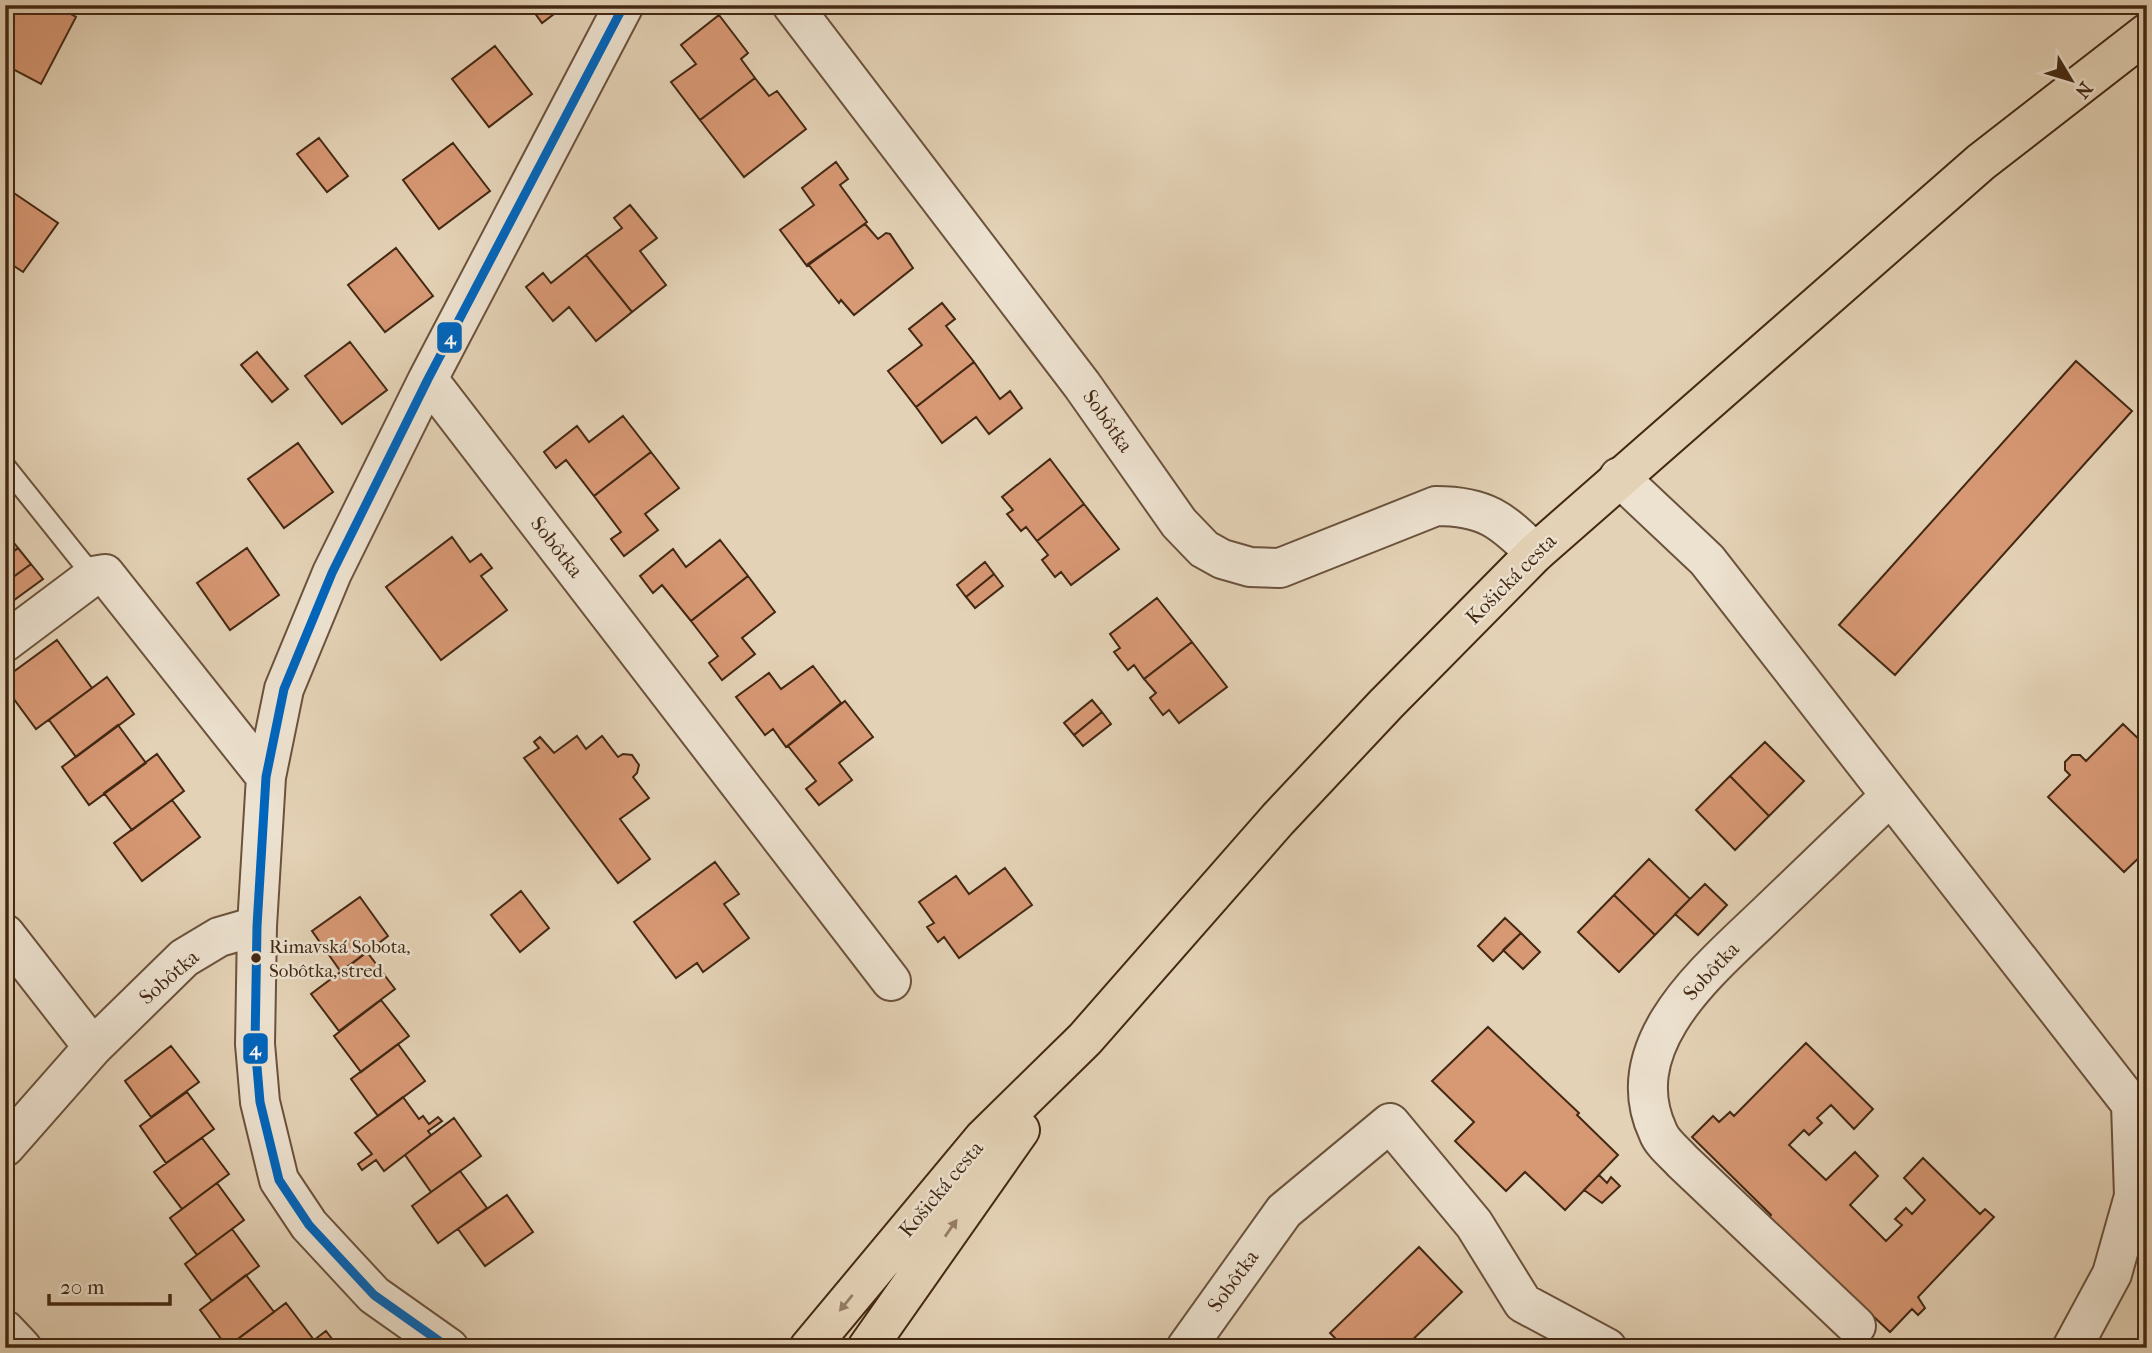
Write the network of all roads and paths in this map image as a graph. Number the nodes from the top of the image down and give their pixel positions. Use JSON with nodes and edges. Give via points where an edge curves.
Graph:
{"nodes":[{"id":1,"x":624,"y":5,"type":"edge"},
{"id":2,"x":792,"y":5,"type":"edge"},
{"id":3,"x":2147,"y":33,"type":"edge"},
{"id":4,"x":428,"y":379,"type":"junction"},
{"id":5,"x":5,"y":466,"type":"edge"},
{"id":6,"x":1619,"y":477,"type":"junction"},
{"id":7,"x":1535,"y":553,"type":"junction"},
{"id":8,"x":93,"y":576,"type":"junction"},
{"id":9,"x":5,"y":642,"type":"edge"},
{"id":10,"x":266,"y":777,"type":"junction"},
{"id":11,"x":1889,"y":797,"type":"junction"},
{"id":12,"x":257,"y":926,"type":"junction"},
{"id":13,"x":5,"y":934,"type":"edge"},
{"id":14,"x":891,"y":981,"type":"dead end"},
{"id":15,"x":1084,"y":1040,"type":"junction"},
{"id":16,"x":93,"y":1047,"type":"junction"},
{"id":17,"x":2139,"y":1090,"type":"edge"},
{"id":18,"x":5,"y":1147,"type":"edge"},
{"id":19,"x":1856,"y":1326,"type":"dead end"},
{"id":20,"x":5,"y":1330,"type":"edge"},
{"id":21,"x":22,"y":1348,"type":"edge"},
{"id":22,"x":449,"y":1348,"type":"edge"},
{"id":23,"x":809,"y":1348,"type":"edge"},
{"id":24,"x":867,"y":1348,"type":"edge"},
{"id":25,"x":1186,"y":1348,"type":"edge"},
{"id":26,"x":1607,"y":1348,"type":"edge"},
{"id":27,"x":2072,"y":1348,"type":"edge"}],
"edges":[{"from":1,"to":4,"type":"street"},
{"from":2,"to":7,"type":"street","name":"Sobôtka","via":[[1082,384],[1179,523],[1204,549],[1250,567],[1280,568],[1436,506],[1460,506],[1482,511],[1505,524]]},
{"from":3,"to":6,"type":"main road","name":"Košická cesta","via":[[1982,162]]},
{"from":4,"to":10,"type":"street","via":[[332,573],[289,677]]},
{"from":4,"to":14,"type":"street","name":"Sobôtka"},
{"from":5,"to":8,"type":"lane"},
{"from":6,"to":7,"type":"main road","name":"Košická cesta"},
{"from":6,"to":11,"type":"street","via":[[1707,560]]},
{"from":7,"to":15,"type":"main road","name":"Košická cesta","via":[[1278,819]]},
{"from":8,"to":9,"type":"street"},
{"from":8,"to":10,"type":"street","via":[[105,574]]},
{"from":10,"to":12,"type":"street"},
{"from":11,"to":17,"type":"street"},
{"from":11,"to":19,"type":"street","name":"Sobôtka","via":[[1689,989],[1660,1036],[1648,1098],[1658,1134],[1682,1161]]},
{"from":12,"to":16,"type":"street","name":"Sobôtka","via":[[219,937],[184,958]]},
{"from":12,"to":22,"type":"street","via":[[255,1044],[260,1102],[279,1180],[309,1226],[374,1295]]},
{"from":13,"to":16,"type":"street"},
{"from":15,"to":23,"type":"main road","name":"Košická cesta","one_way":true,"via":[[984,1138]]},
{"from":24,"to":15,"type":"main road","name":"Košická cesta","one_way":true},
{"from":16,"to":18,"type":"street","name":"Sobôtka"},
{"from":17,"to":27,"type":"street","via":[[2134,1196],[2112,1274]]},
{"from":20,"to":21,"type":"street"},
{"from":25,"to":26,"type":"street","name":"Sobôtka","via":[[1284,1211],[1390,1124],[1474,1224],[1523,1303]]}]}
